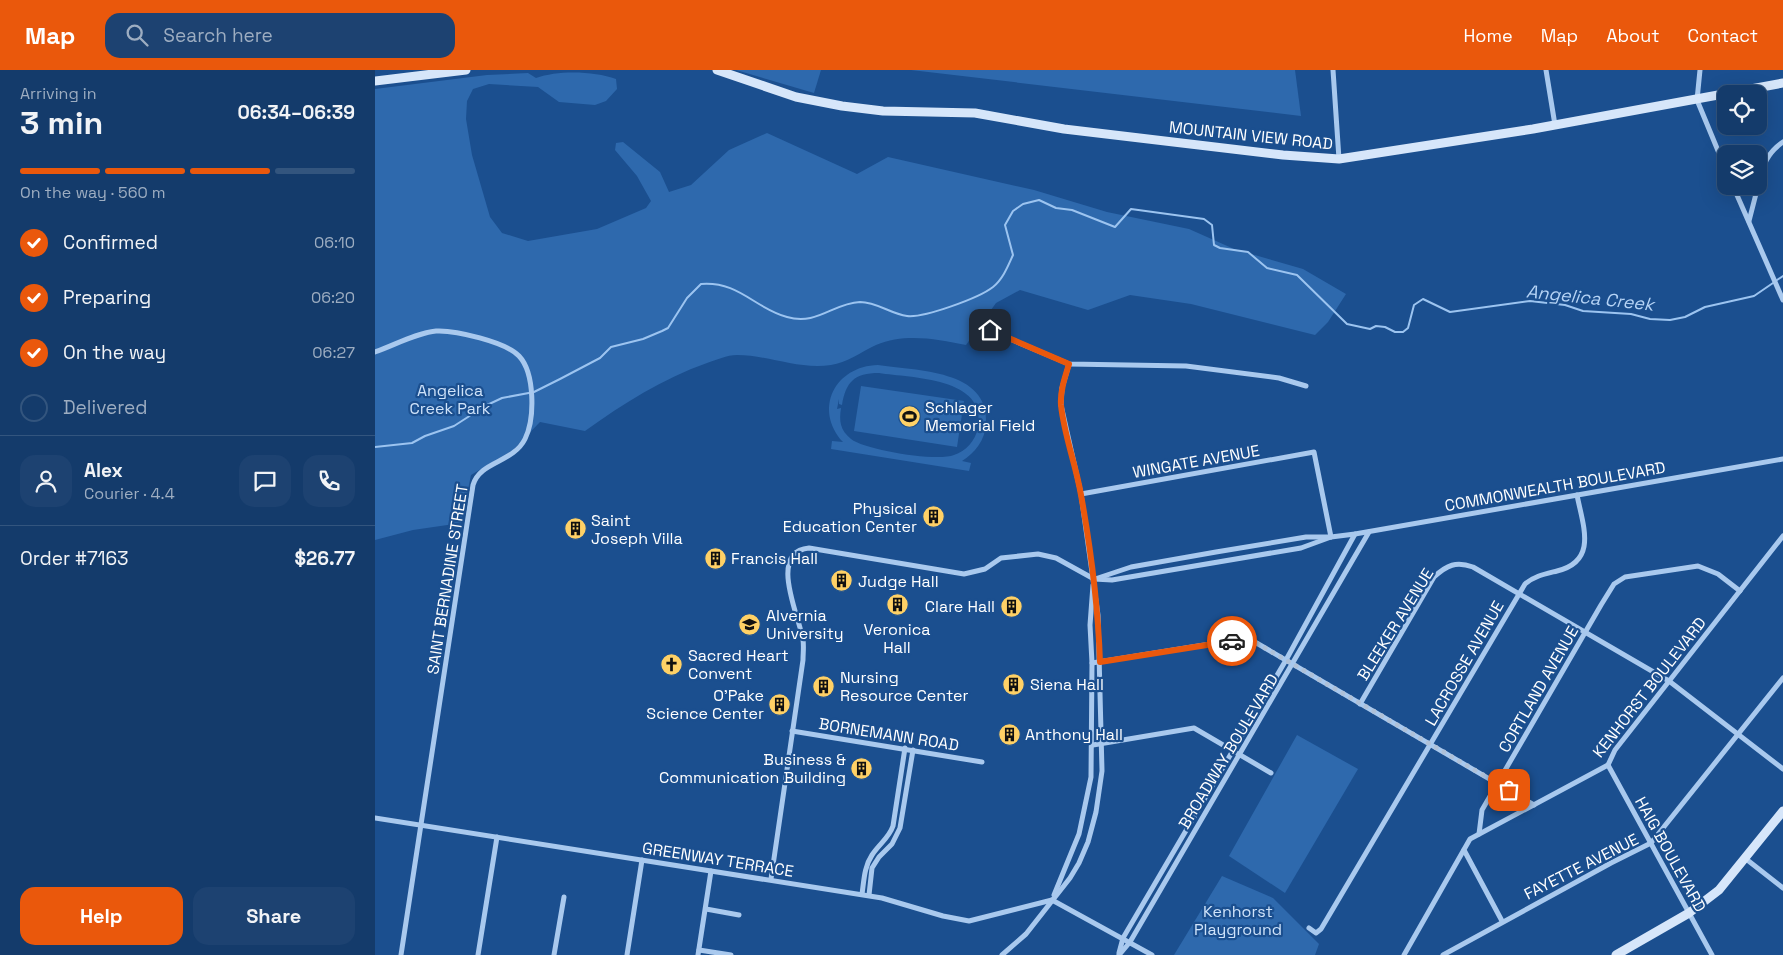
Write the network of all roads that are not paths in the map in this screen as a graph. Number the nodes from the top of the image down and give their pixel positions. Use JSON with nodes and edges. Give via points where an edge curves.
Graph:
{"nodes":[{"id":1,"x":466,"y":70,"type":"edge"},
{"id":2,"x":717,"y":70,"type":"edge"},
{"id":3,"x":1333,"y":70,"type":"edge"},
{"id":4,"x":1546,"y":70,"type":"edge"},
{"id":5,"x":1700,"y":70,"type":"edge"},
{"id":6,"x":375,"y":81,"type":"edge"},
{"id":7,"x":1783,"y":83,"type":"edge"},
{"id":8,"x":1697,"y":100,"type":"junction"},
{"id":9,"x":1555,"y":125,"type":"junction"},
{"id":10,"x":1783,"y":142,"type":"edge"},
{"id":11,"x":1717,"y":148,"type":"edge"},
{"id":12,"x":1767,"y":158,"type":"edge"},
{"id":13,"x":1339,"y":159,"type":"junction"},
{"id":14,"x":1736,"y":195,"type":"edge"},
{"id":15,"x":1756,"y":195,"type":"edge"},
{"id":16,"x":1749,"y":222,"type":"junction"},
{"id":17,"x":1783,"y":300,"type":"edge"},
{"id":18,"x":982,"y":327,"type":"dead end"},
{"id":19,"x":375,"y":352,"type":"edge"},
{"id":20,"x":1069,"y":364,"type":"junction"},
{"id":21,"x":1306,"y":386,"type":"dead end"},
{"id":22,"x":1783,"y":459,"type":"edge"},
{"id":23,"x":1081,"y":494,"type":"junction"},
{"id":24,"x":1577,"y":495,"type":"junction"},
{"id":25,"x":1369,"y":532,"type":"junction"},
{"id":26,"x":1355,"y":534,"type":"junction"},
{"id":27,"x":1783,"y":536,"type":"edge"},
{"id":28,"x":1331,"y":538,"type":"junction"},
{"id":29,"x":1094,"y":579,"type":"junction"},
{"id":30,"x":1740,"y":591,"type":"junction"},
{"id":31,"x":1517,"y":594,"type":"junction"},
{"id":32,"x":1585,"y":632,"type":"junction"},
{"id":33,"x":1285,"y":660,"type":"junction"},
{"id":34,"x":1100,"y":662,"type":"junction"},
{"id":35,"x":1092,"y":663,"type":"junction"},
{"id":36,"x":1293,"y":665,"type":"junction"},
{"id":37,"x":1783,"y":678,"type":"edge"},
{"id":38,"x":1669,"y":681,"type":"junction"},
{"id":39,"x":1360,"y":704,"type":"junction"},
{"id":40,"x":792,"y":731,"type":"junction"},
{"id":41,"x":1739,"y":734,"type":"junction"},
{"id":42,"x":1101,"y":743,"type":"junction"},
{"id":43,"x":1093,"y":745,"type":"junction"},
{"id":44,"x":1431,"y":745,"type":"junction"},
{"id":45,"x":905,"y":748,"type":"junction"},
{"id":46,"x":913,"y":750,"type":"junction"},
{"id":47,"x":1233,"y":750,"type":"junction"},
{"id":48,"x":1241,"y":755,"type":"junction"},
{"id":49,"x":982,"y":762,"type":"dead end"},
{"id":50,"x":1608,"y":765,"type":"junction"},
{"id":51,"x":1783,"y":769,"type":"edge"},
{"id":52,"x":1271,"y":773,"type":"dead end"},
{"id":53,"x":1497,"y":784,"type":"junction"},
{"id":54,"x":1534,"y":804,"type":"junction"},
{"id":55,"x":1783,"y":811,"type":"edge"},
{"id":56,"x":375,"y":818,"type":"edge"},
{"id":57,"x":421,"y":825,"type":"junction"},
{"id":58,"x":1479,"y":834,"type":"junction"},
{"id":59,"x":497,"y":837,"type":"junction"},
{"id":60,"x":1651,"y":844,"type":"junction"},
{"id":61,"x":1463,"y":850,"type":"junction"},
{"id":62,"x":1746,"y":858,"type":"junction"},
{"id":63,"x":642,"y":860,"type":"junction"},
{"id":64,"x":711,"y":871,"type":"junction"},
{"id":65,"x":771,"y":879,"type":"junction"},
{"id":66,"x":1783,"y":888,"type":"edge"},
{"id":67,"x":862,"y":894,"type":"junction"},
{"id":68,"x":869,"y":896,"type":"junction"},
{"id":69,"x":564,"y":897,"type":"dead end"},
{"id":70,"x":1052,"y":900,"type":"junction"},
{"id":71,"x":706,"y":909,"type":"junction"},
{"id":72,"x":1689,"y":913,"type":"junction"},
{"id":73,"x":739,"y":915,"type":"dead end"},
{"id":74,"x":1502,"y":921,"type":"junction"},
{"id":75,"x":1309,"y":928,"type":"dead end"},
{"id":76,"x":1123,"y":938,"type":"junction"},
{"id":77,"x":1130,"y":942,"type":"junction"},
{"id":78,"x":1405,"y":952,"type":"edge"},
{"id":79,"x":699,"y":953,"type":"edge"},
{"id":80,"x":401,"y":955,"type":"edge"},
{"id":81,"x":479,"y":955,"type":"edge"},
{"id":82,"x":554,"y":955,"type":"edge"},
{"id":83,"x":627,"y":955,"type":"edge"},
{"id":84,"x":731,"y":955,"type":"edge"},
{"id":85,"x":1002,"y":955,"type":"edge"},
{"id":86,"x":1119,"y":955,"type":"edge"},
{"id":87,"x":1152,"y":955,"type":"edge"},
{"id":88,"x":1443,"y":955,"type":"edge"},
{"id":89,"x":1616,"y":955,"type":"edge"},
{"id":90,"x":1712,"y":955,"type":"edge"}],
"edges":[{"from":1,"to":6,"type":"street"},
{"from":2,"to":13,"type":"street","name":"MOUNTAIN VIEW ROAD","via":[[796,96],[849,107],[975,113],[1063,129]]},
{"from":3,"to":13,"type":"street"},
{"from":4,"to":9,"type":"street"},
{"from":5,"to":8,"type":"street"},
{"from":7,"to":8,"type":"street","name":"MOUNTAIN VIEW ROAD"},
{"from":8,"to":9,"type":"street","name":"MOUNTAIN VIEW ROAD"},
{"from":8,"to":11,"type":"street"},
{"from":9,"to":13,"type":"street","name":"MOUNTAIN VIEW ROAD"},
{"from":10,"to":12,"type":"street"},
{"from":14,"to":16,"type":"street"},
{"from":15,"to":16,"type":"street"},
{"from":16,"to":17,"type":"street"},
{"from":18,"to":20,"type":"street"},
{"from":19,"to":57,"type":"street","name":"SAINT BERNADINE STREET","via":[[436,332],[459,334],[501,345],[514,351],[525,364],[532,398],[532,417],[521,446],[511,456],[480,472],[473,485]]},
{"from":20,"to":21,"type":"street","via":[[1186,366],[1279,378]]},
{"from":20,"to":23,"type":"street","via":[[1061,405]]},
{"from":22,"to":24,"type":"street","name":"COMMONWEALTH BOULEVARD"},
{"from":23,"to":28,"type":"street","name":"WINGATE AVENUE","via":[[1314,452]]},
{"from":23,"to":29,"type":"street"},
{"from":24,"to":25,"type":"street","name":"COMMONWEALTH BOULEVARD"},
{"from":24,"to":31,"type":"street","name":"LACROSSE AVENUE","via":[[1585,538],[1581,557],[1570,568],[1530,579]]},
{"from":25,"to":26,"type":"street","name":"COMMONWEALTH BOULEVARD"},
{"from":25,"to":36,"type":"street","name":"BROADWAY BOULEVARD"},
{"from":26,"to":28,"type":"street","name":"COMMONWEALTH BOULEVARD"},
{"from":26,"to":33,"type":"street","name":"BROADWAY BOULEVARD"},
{"from":27,"to":30,"type":"street","name":"KENHORST BOULEVARD"},
{"from":28,"to":29,"type":"street","name":"COMMONWEALTH BOULEVARD","via":[[1301,548],[1111,580]]},
{"from":28,"to":29,"type":"street","name":"COMMONWEALTH BOULEVARD","via":[[1306,537],[1206,554],[1113,572]]},
{"from":29,"to":34,"type":"street"},
{"from":29,"to":35,"type":"street","via":[[1090,598]]},
{"from":29,"to":40,"type":"street","via":[[1057,558],[1038,554],[1001,558],[985,569],[964,574],[809,548],[793,554],[788,572],[803,639],[803,660]]},
{"from":30,"to":32,"type":"street","name":"CORTLAND AVENUE","via":[[1718,574],[1698,566],[1632,575],[1611,587]]},
{"from":30,"to":38,"type":"street","name":"KENHORST BOULEVARD"},
{"from":31,"to":32,"type":"street","name":"BLEEKER AVENUE"},
{"from":31,"to":39,"type":"street","name":"BLEEKER AVENUE","via":[[1473,567],[1447,565],[1434,577]]},
{"from":31,"to":44,"type":"street","name":"LACROSSE AVENUE"},
{"from":32,"to":38,"type":"street","name":"BLEEKER AVENUE"},
{"from":32,"to":53,"type":"street","name":"CORTLAND AVENUE"},
{"from":33,"to":34,"type":"street","via":[[1248,638]]},
{"from":33,"to":36,"type":"street"},
{"from":33,"to":47,"type":"street","name":"BROADWAY BOULEVARD"},
{"from":34,"to":35,"type":"street"},
{"from":34,"to":42,"type":"street"},
{"from":35,"to":43,"type":"street"},
{"from":36,"to":39,"type":"street"},
{"from":36,"to":48,"type":"street","name":"BROADWAY BOULEVARD"},
{"from":37,"to":41,"type":"street","name":"FAYETTE AVENUE"},
{"from":38,"to":41,"type":"street","name":"BLEEKER AVENUE"},
{"from":38,"to":50,"type":"street","name":"KENHORST BOULEVARD","via":[[1615,750]]},
{"from":39,"to":44,"type":"street"},
{"from":40,"to":45,"type":"street","name":"BORNEMANN ROAD"},
{"from":40,"to":65,"type":"street"},
{"from":41,"to":51,"type":"street","name":"BLEEKER AVENUE"},
{"from":41,"to":60,"type":"street","name":"FAYETTE AVENUE"},
{"from":42,"to":43,"type":"street"},
{"from":42,"to":47,"type":"street","via":[[1194,728]]},
{"from":42,"to":70,"type":"street","via":[[1102,771],[1088,842],[1070,878]]},
{"from":43,"to":70,"type":"street","via":[[1083,820]]},
{"from":44,"to":53,"type":"street"},
{"from":44,"to":75,"type":"street","name":"LACROSSE AVENUE","via":[[1321,930],[1316,933]]},
{"from":45,"to":46,"type":"street","name":"BORNEMANN ROAD"},
{"from":45,"to":67,"type":"street","via":[[891,833],[866,866]]},
{"from":46,"to":49,"type":"street","name":"BORNEMANN ROAD"},
{"from":46,"to":68,"type":"street","via":[[900,828],[873,868]]},
{"from":47,"to":48,"type":"street"},
{"from":47,"to":76,"type":"street","name":"BROADWAY BOULEVARD"},
{"from":48,"to":52,"type":"street"},
{"from":48,"to":77,"type":"street","name":"BROADWAY BOULEVARD"},
{"from":50,"to":54,"type":"street","name":"KENHORST BOULEVARD"},
{"from":50,"to":60,"type":"street","name":"HAIG BOULEVARD"},
{"from":53,"to":54,"type":"street"},
{"from":53,"to":58,"type":"street","name":"CORTLAND AVENUE","via":[[1482,810]]},
{"from":54,"to":58,"type":"street","name":"KENHORST BOULEVARD"},
{"from":55,"to":62,"type":"street"},
{"from":56,"to":57,"type":"street","name":"GREENWAY TERRACE"},
{"from":57,"to":59,"type":"street","name":"GREENWAY TERRACE"},
{"from":57,"to":80,"type":"street","name":"SAINT BERNADINE STREET"},
{"from":58,"to":61,"type":"street","via":[[1470,839]]},
{"from":59,"to":63,"type":"street","name":"GREENWAY TERRACE"},
{"from":59,"to":81,"type":"street"},
{"from":60,"to":72,"type":"street","name":"HAIG BOULEVARD"},
{"from":60,"to":74,"type":"street","name":"FAYETTE AVENUE"},
{"from":61,"to":74,"type":"street"},
{"from":61,"to":78,"type":"street"},
{"from":62,"to":66,"type":"street"},
{"from":62,"to":72,"type":"street","via":[[1719,890]]},
{"from":63,"to":64,"type":"street","name":"GREENWAY TERRACE"},
{"from":63,"to":83,"type":"street"},
{"from":64,"to":65,"type":"street","name":"GREENWAY TERRACE"},
{"from":64,"to":71,"type":"street"},
{"from":65,"to":67,"type":"street","name":"GREENWAY TERRACE"},
{"from":67,"to":68,"type":"street","name":"GREENWAY TERRACE"},
{"from":68,"to":70,"type":"street","name":"GREENWAY TERRACE","via":[[969,921]]},
{"from":69,"to":82,"type":"street"},
{"from":70,"to":76,"type":"street"},
{"from":70,"to":85,"type":"street","via":[[1019,941]]},
{"from":71,"to":73,"type":"street"},
{"from":71,"to":79,"type":"street"},
{"from":72,"to":89,"type":"street"},
{"from":72,"to":90,"type":"street","name":"HAIG BOULEVARD"},
{"from":74,"to":88,"type":"street","name":"FAYETTE AVENUE"},
{"from":76,"to":77,"type":"street"},
{"from":76,"to":86,"type":"street","name":"BROADWAY BOULEVARD"},
{"from":77,"to":86,"type":"street","name":"BROADWAY BOULEVARD"},
{"from":77,"to":87,"type":"street"},
{"from":79,"to":84,"type":"street"}]}
